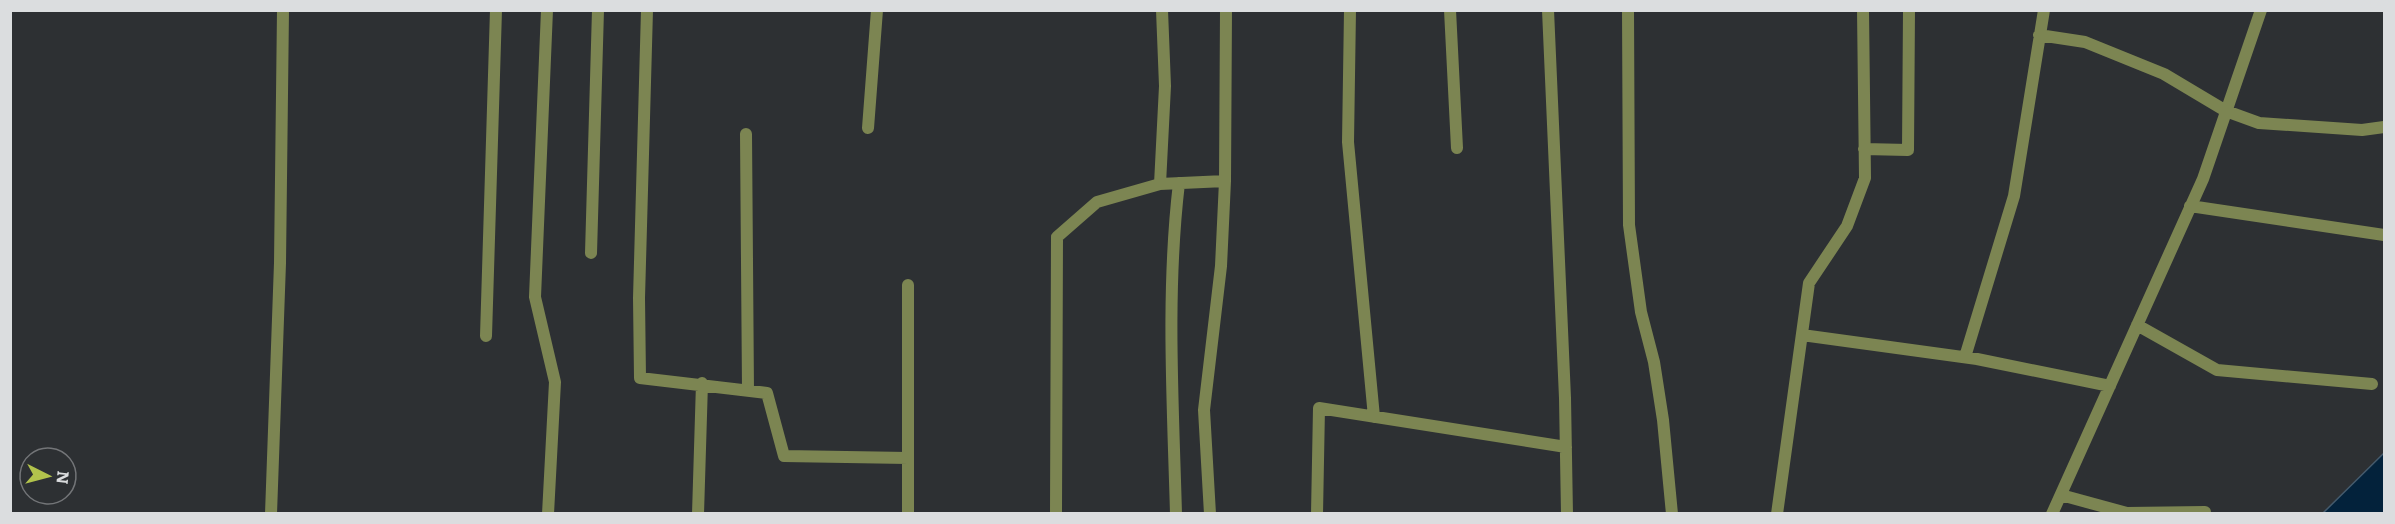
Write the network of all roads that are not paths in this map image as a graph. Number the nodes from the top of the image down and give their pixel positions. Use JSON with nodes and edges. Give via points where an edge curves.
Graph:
{"nodes":[{"id":1,"x":283,"y":10,"type":"edge"},
{"id":2,"x":496,"y":10,"type":"edge"},
{"id":3,"x":547,"y":10,"type":"edge"},
{"id":4,"x":598,"y":10,"type":"edge"},
{"id":5,"x":647,"y":10,"type":"edge"},
{"id":6,"x":877,"y":10,"type":"edge"},
{"id":7,"x":1162,"y":10,"type":"edge"},
{"id":8,"x":1226,"y":10,"type":"edge"},
{"id":9,"x":1350,"y":10,"type":"edge"},
{"id":10,"x":1450,"y":10,"type":"edge"},
{"id":11,"x":1548,"y":10,"type":"edge"},
{"id":12,"x":1628,"y":10,"type":"edge"},
{"id":13,"x":1863,"y":10,"type":"edge"},
{"id":14,"x":1909,"y":10,"type":"edge"},
{"id":15,"x":2044,"y":10,"type":"edge"},
{"id":16,"x":2260,"y":10,"type":"edge"},
{"id":17,"x":2039,"y":35,"type":"junction"},
{"id":18,"x":2226,"y":111,"type":"junction"},
{"id":19,"x":2385,"y":127,"type":"edge"},
{"id":20,"x":868,"y":128,"type":"dead end"},
{"id":21,"x":746,"y":134,"type":"dead end"},
{"id":22,"x":1457,"y":148,"type":"dead end"},
{"id":23,"x":1864,"y":149,"type":"junction"},
{"id":24,"x":1225,"y":181,"type":"junction"},
{"id":25,"x":1179,"y":183,"type":"junction"},
{"id":26,"x":1160,"y":184,"type":"junction"},
{"id":27,"x":2190,"y":206,"type":"junction"},
{"id":28,"x":2385,"y":235,"type":"edge"},
{"id":29,"x":591,"y":253,"type":"dead end"},
{"id":30,"x":908,"y":285,"type":"dead end"},
{"id":31,"x":2137,"y":325,"type":"junction"},
{"id":32,"x":1802,"y":335,"type":"junction"},
{"id":33,"x":486,"y":336,"type":"dead end"},
{"id":34,"x":1965,"y":357,"type":"junction"},
{"id":35,"x":702,"y":383,"type":"junction"},
{"id":36,"x":2372,"y":384,"type":"dead end"},
{"id":37,"x":2110,"y":386,"type":"junction"},
{"id":38,"x":748,"y":390,"type":"junction"},
{"id":39,"x":1374,"y":417,"type":"junction"},
{"id":40,"x":1566,"y":447,"type":"junction"},
{"id":41,"x":908,"y":458,"type":"junction"},
{"id":42,"x":2061,"y":495,"type":"junction"},
{"id":43,"x":2205,"y":512,"type":"edge"},
{"id":44,"x":272,"y":513,"type":"edge"},
{"id":45,"x":548,"y":513,"type":"edge"},
{"id":46,"x":698,"y":513,"type":"edge"},
{"id":47,"x":908,"y":513,"type":"edge"},
{"id":48,"x":1056,"y":513,"type":"edge"},
{"id":49,"x":1176,"y":513,"type":"edge"},
{"id":50,"x":1210,"y":513,"type":"edge"},
{"id":51,"x":1317,"y":513,"type":"edge"},
{"id":52,"x":1567,"y":513,"type":"edge"},
{"id":53,"x":1672,"y":513,"type":"edge"},
{"id":54,"x":1777,"y":513,"type":"edge"},
{"id":55,"x":2052,"y":513,"type":"edge"}],
"edges":[{"from":1,"to":44,"type":"street"},
{"from":2,"to":33,"type":"street"},
{"from":3,"to":45,"type":"street","via":[[535,297],[555,382]]},
{"from":4,"to":29,"type":"street"},
{"from":5,"to":35,"type":"street","via":[[640,378]]},
{"from":6,"to":20,"type":"street"},
{"from":7,"to":26,"type":"street","via":[[1165,86]]},
{"from":8,"to":24,"type":"street"},
{"from":9,"to":39,"type":"street","via":[[1348,142]]},
{"from":10,"to":22,"type":"street"},
{"from":11,"to":40,"type":"street"},
{"from":12,"to":53,"type":"street","via":[[1629,225],[1641,312],[1654,362]]},
{"from":13,"to":23,"type":"street"},
{"from":14,"to":23,"type":"street","via":[[1908,150]]},
{"from":15,"to":17,"type":"street"},
{"from":16,"to":18,"type":"street"},
{"from":17,"to":18,"type":"street","via":[[2085,42],[2164,74]]},
{"from":17,"to":34,"type":"street","via":[[2014,196]]},
{"from":18,"to":19,"type":"street","via":[[2259,123],[2362,130]]},
{"from":18,"to":27,"type":"street"},
{"from":21,"to":38,"type":"street"},
{"from":23,"to":32,"type":"street","via":[[1864,178],[1847,226],[1809,283]]},
{"from":24,"to":25,"type":"street"},
{"from":24,"to":50,"type":"street","via":[[1221,266],[1204,410]]},
{"from":25,"to":26,"type":"street"},
{"from":25,"to":49,"type":"street","via":[[1174,224],[1170,376]]},
{"from":26,"to":48,"type":"street","via":[[1097,202],[1057,237]]},
{"from":27,"to":28,"type":"street"},
{"from":27,"to":31,"type":"street"},
{"from":30,"to":41,"type":"street"},
{"from":31,"to":36,"type":"street","via":[[2217,370]]},
{"from":31,"to":37,"type":"street"},
{"from":32,"to":34,"type":"street"},
{"from":32,"to":54,"type":"street"},
{"from":34,"to":37,"type":"street"},
{"from":35,"to":38,"type":"street"},
{"from":35,"to":46,"type":"street"},
{"from":37,"to":42,"type":"street"},
{"from":38,"to":41,"type":"street","via":[[767,393],[784,456]]},
{"from":39,"to":40,"type":"street"},
{"from":39,"to":51,"type":"street","via":[[1319,408]]},
{"from":40,"to":52,"type":"street"},
{"from":41,"to":47,"type":"street"},
{"from":42,"to":43,"type":"street","via":[[2127,513]]},
{"from":42,"to":55,"type":"street"}]}
